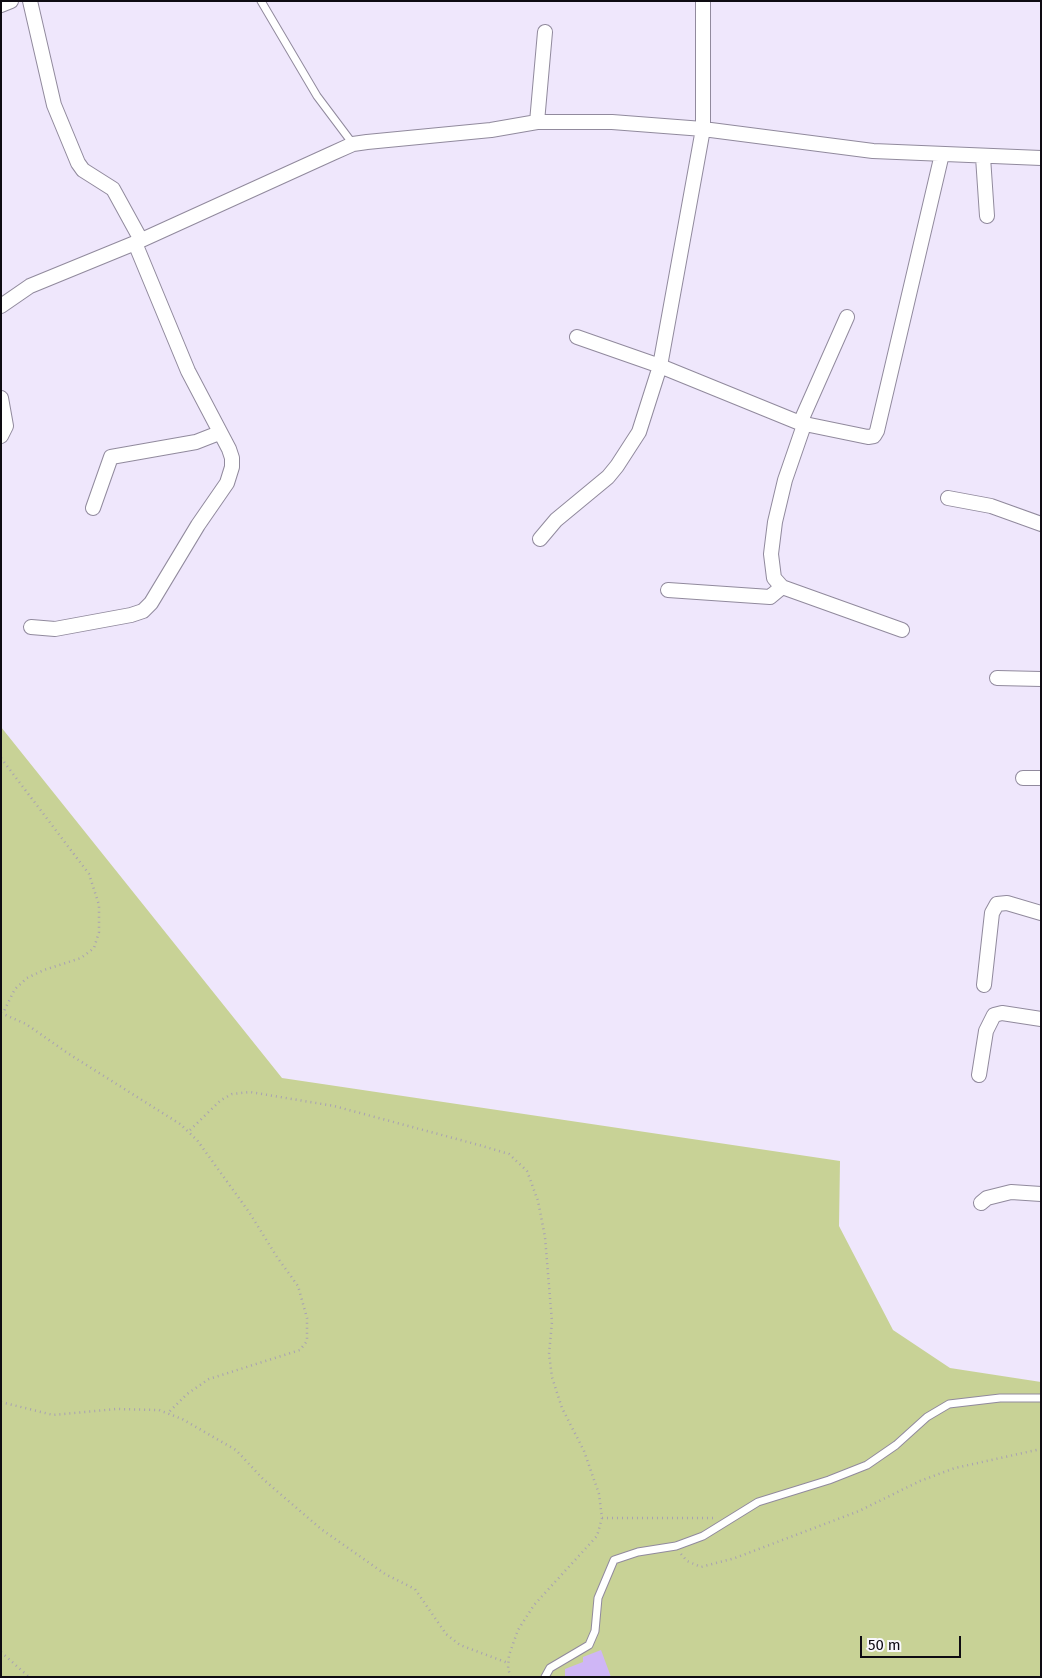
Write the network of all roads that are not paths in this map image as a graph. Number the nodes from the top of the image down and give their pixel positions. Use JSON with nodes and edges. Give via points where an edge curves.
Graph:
{"nodes":[{"id":1,"x":10,"y":1,"type":"edge"},
{"id":2,"x":30,"y":1,"type":"edge"},
{"id":3,"x":261,"y":1,"type":"edge"},
{"id":4,"x":703,"y":1,"type":"edge"},
{"id":5,"x":1,"y":5,"type":"edge"},
{"id":6,"x":545,"y":32,"type":"dead end"},
{"id":7,"x":537,"y":122,"type":"junction"},
{"id":8,"x":702,"y":129,"type":"junction"},
{"id":9,"x":353,"y":144,"type":"junction"},
{"id":10,"x":942,"y":154,"type":"junction"},
{"id":11,"x":983,"y":157,"type":"junction"},
{"id":12,"x":1041,"y":158,"type":"edge"},
{"id":13,"x":987,"y":216,"type":"dead end"},
{"id":14,"x":138,"y":242,"type":"junction"},
{"id":15,"x":1,"y":306,"type":"edge"},
{"id":16,"x":847,"y":317,"type":"dead end"},
{"id":17,"x":577,"y":337,"type":"dead end"},
{"id":18,"x":660,"y":366,"type":"junction"},
{"id":19,"x":1,"y":398,"type":"edge"},
{"id":20,"x":802,"y":424,"type":"junction"},
{"id":21,"x":219,"y":433,"type":"junction"},
{"id":22,"x":1,"y":436,"type":"edge"},
{"id":23,"x":948,"y":498,"type":"dead end"},
{"id":24,"x":93,"y":508,"type":"dead end"},
{"id":25,"x":1041,"y":524,"type":"edge"},
{"id":26,"x":540,"y":539,"type":"dead end"},
{"id":27,"x":782,"y":587,"type":"junction"},
{"id":28,"x":668,"y":590,"type":"dead end"},
{"id":29,"x":31,"y":626,"type":"dead end"},
{"id":30,"x":902,"y":630,"type":"dead end"},
{"id":31,"x":997,"y":678,"type":"dead end"},
{"id":32,"x":1041,"y":679,"type":"edge"},
{"id":33,"x":1023,"y":778,"type":"dead end"},
{"id":34,"x":1041,"y":778,"type":"edge"},
{"id":35,"x":1041,"y":913,"type":"edge"},
{"id":36,"x":984,"y":985,"type":"dead end"},
{"id":37,"x":1041,"y":1019,"type":"edge"},
{"id":38,"x":979,"y":1075,"type":"dead end"},
{"id":39,"x":1041,"y":1194,"type":"edge"},
{"id":40,"x":982,"y":1203,"type":"dead end"},
{"id":41,"x":1041,"y":1398,"type":"edge"},
{"id":42,"x":545,"y":1677,"type":"edge"}],
"edges":[{"from":1,"to":5,"type":"street"},
{"from":2,"to":14,"type":"street","via":[[52,96],[78,163],[83,170],[113,189]]},
{"from":3,"to":9,"type":"lane","via":[[313,88]]},
{"from":4,"to":8,"type":"street"},
{"from":6,"to":7,"type":"street"},
{"from":7,"to":8,"type":"street","via":[[612,122]]},
{"from":7,"to":9,"type":"street"},
{"from":8,"to":10,"type":"street","via":[[873,151]]},
{"from":8,"to":18,"type":"street"},
{"from":9,"to":14,"type":"street"},
{"from":10,"to":11,"type":"street"},
{"from":10,"to":20,"type":"street","via":[[877,432],[868,437]]},
{"from":11,"to":12,"type":"street"},
{"from":11,"to":13,"type":"street"},
{"from":14,"to":15,"type":"street","via":[[30,286]]},
{"from":14,"to":21,"type":"street","via":[[188,370]]},
{"from":16,"to":20,"type":"street"},
{"from":17,"to":18,"type":"street"},
{"from":18,"to":20,"type":"street"},
{"from":18,"to":26,"type":"street","via":[[639,432],[617,466],[556,520]]},
{"from":19,"to":22,"type":"street","via":[[6,426]]},
{"from":20,"to":27,"type":"street","via":[[775,522],[772,567],[774,578]]},
{"from":21,"to":24,"type":"street","via":[[196,442],[110,457]]},
{"from":21,"to":29,"type":"street","via":[[232,458],[227,482],[151,603],[143,611],[131,615],[55,628]]},
{"from":23,"to":25,"type":"street","via":[[992,506]]},
{"from":27,"to":28,"type":"street","via":[[770,597]]},
{"from":27,"to":30,"type":"street"},
{"from":31,"to":32,"type":"street"},
{"from":33,"to":34,"type":"street"},
{"from":35,"to":36,"type":"street","via":[[1007,903],[997,904],[992,913]]},
{"from":37,"to":38,"type":"street","via":[[994,1015],[986,1031]]},
{"from":39,"to":40,"type":"street","via":[[1011,1192],[987,1198]]},
{"from":41,"to":42,"type":"lane","via":[[1000,1398],[949,1404],[927,1417],[867,1465],[758,1502],[703,1536],[676,1546],[638,1552],[614,1560],[598,1598],[595,1631],[589,1644],[550,1668]]}]}
